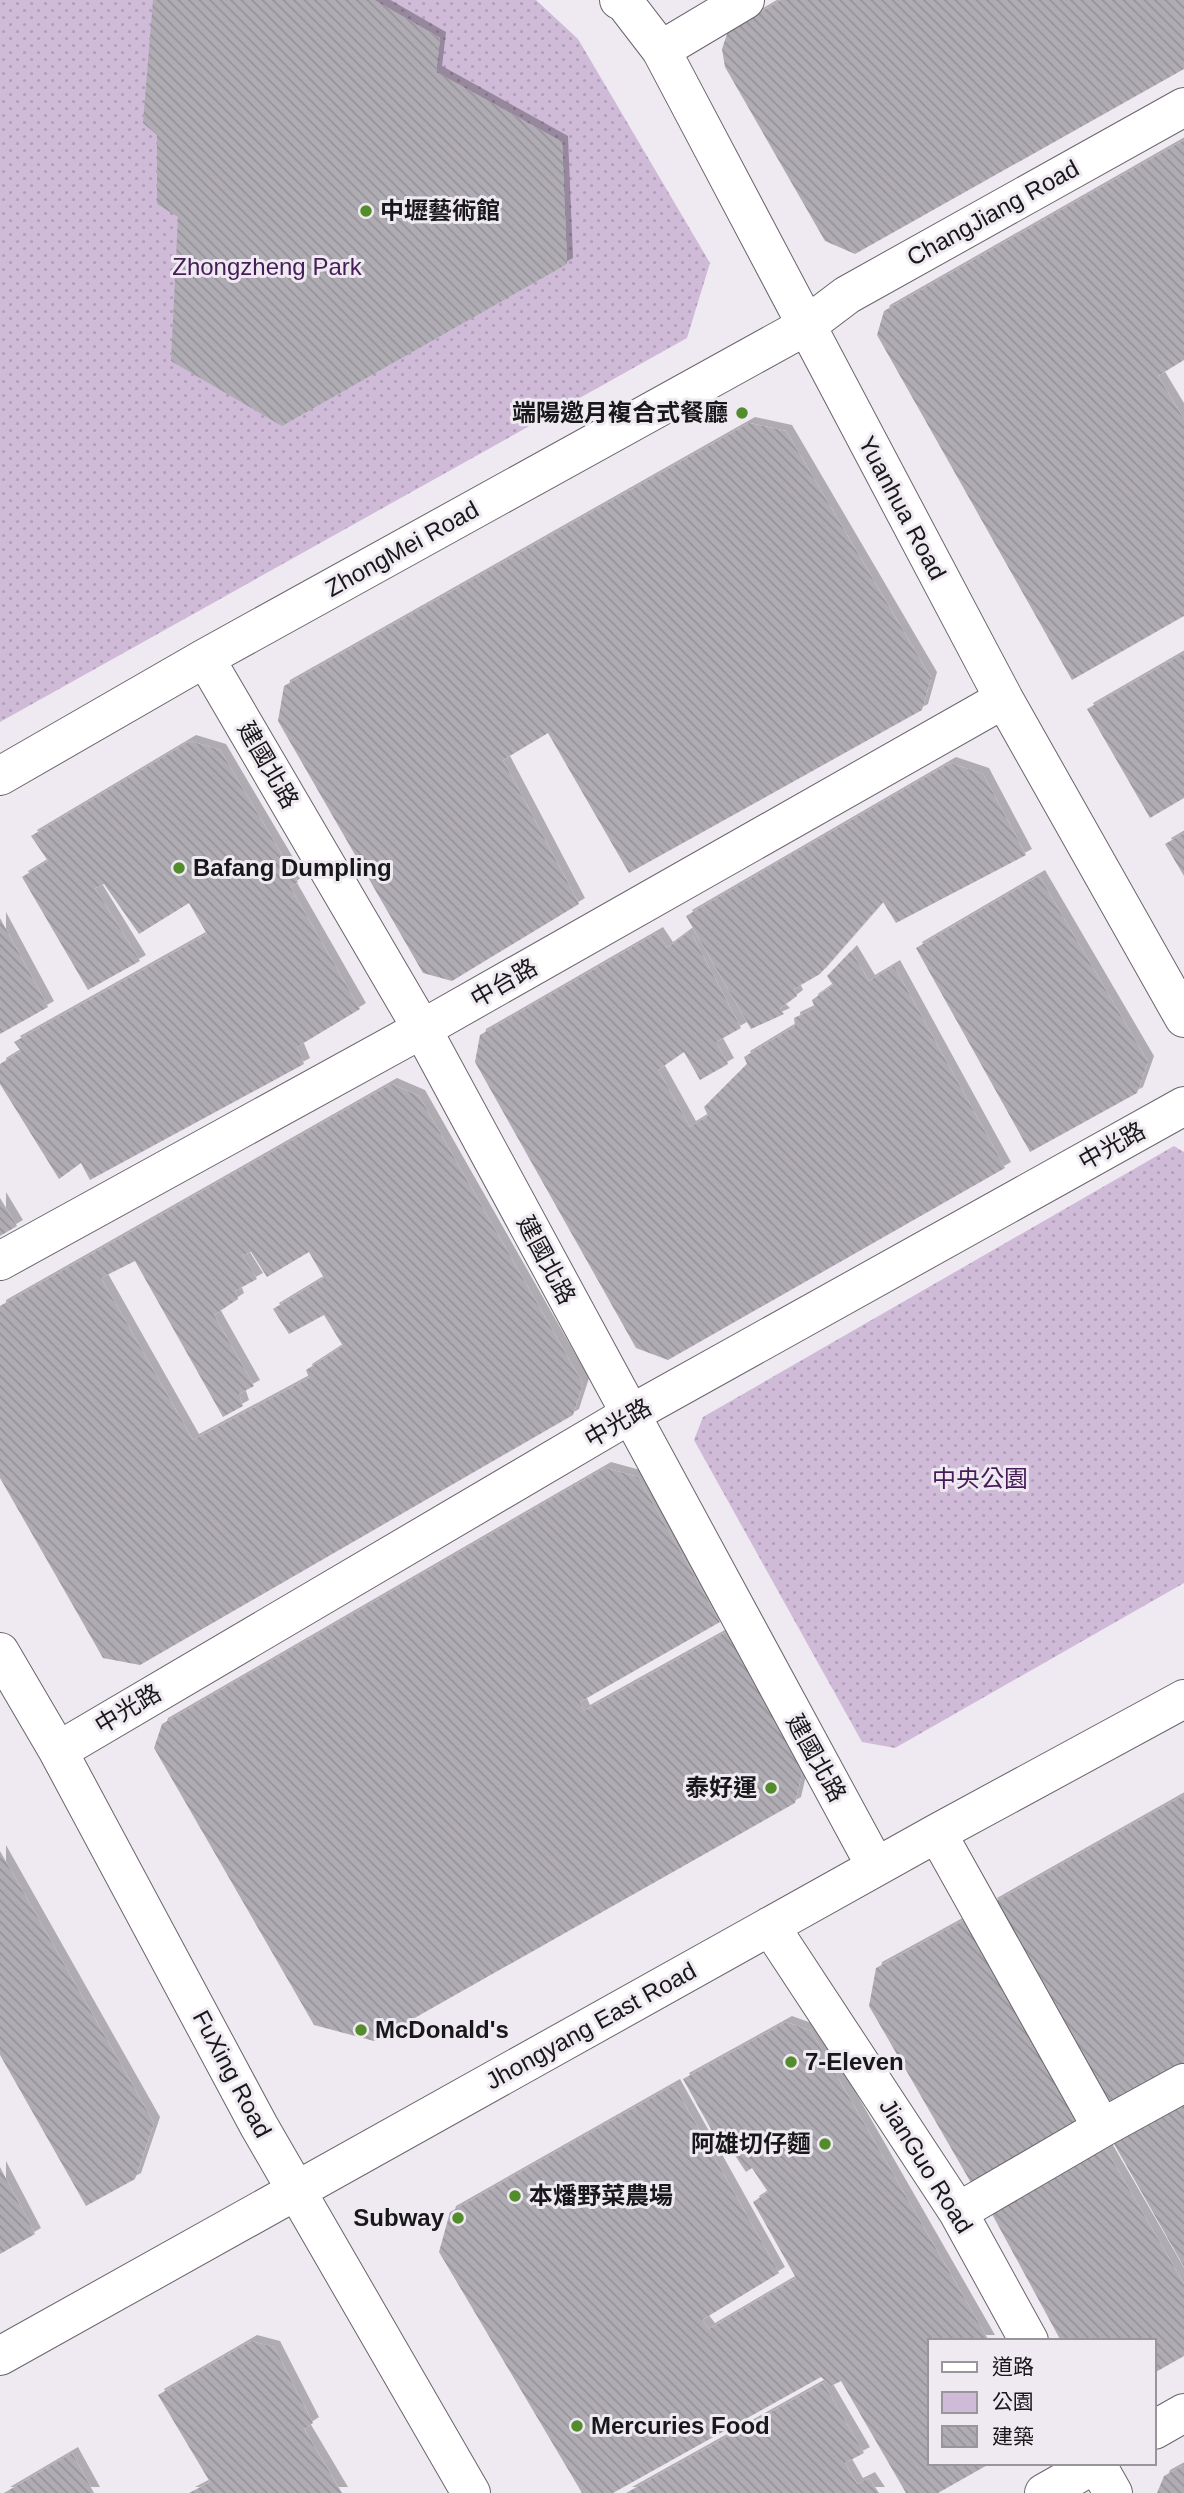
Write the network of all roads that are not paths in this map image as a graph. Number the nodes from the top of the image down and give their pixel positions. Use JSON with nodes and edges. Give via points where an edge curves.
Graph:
{"nodes":[{"id":1,"x":744,"y":0,"type":"edge"},
{"id":2,"x":622,"y":1,"type":"edge"},
{"id":3,"x":661,"y":50,"type":"junction"},
{"id":4,"x":1184,"y":107,"type":"edge"},
{"id":5,"x":806,"y":326,"type":"junction"},
{"id":6,"x":205,"y":658,"type":"junction"},
{"id":7,"x":1004,"y":699,"type":"junction"},
{"id":8,"x":0,"y":776,"type":"edge"},
{"id":9,"x":1184,"y":1018,"type":"edge"},
{"id":10,"x":422,"y":1029,"type":"junction"},
{"id":11,"x":1184,"y":1106,"type":"edge"},
{"id":12,"x":0,"y":1261,"type":"edge"},
{"id":13,"x":629,"y":1415,"type":"junction"},
{"id":14,"x":0,"y":1652,"type":"edge"},
{"id":15,"x":1184,"y":1699,"type":"edge"},
{"id":16,"x":58,"y":1751,"type":"junction"},
{"id":17,"x":937,"y":1833,"type":"junction"},
{"id":18,"x":876,"y":1867,"type":"junction"},
{"id":19,"x":770,"y":1926,"type":"junction"},
{"id":20,"x":1184,"y":2083,"type":"edge"},
{"id":21,"x":1102,"y":2128,"type":"junction"},
{"id":22,"x":297,"y":2191,"type":"junction"},
{"id":23,"x":958,"y":2212,"type":"junction"},
{"id":24,"x":1028,"y":2339,"type":"edge"},
{"id":25,"x":0,"y":2356,"type":"edge"},
{"id":26,"x":1184,"y":2413,"type":"edge"},
{"id":27,"x":1156,"y":2429,"type":"edge"},
{"id":28,"x":1093,"y":2465,"type":"edge"},
{"id":29,"x":1097,"y":2465,"type":"edge"},
{"id":30,"x":471,"y":2493,"type":"edge"},
{"id":31,"x":1044,"y":2493,"type":"edge"},
{"id":32,"x":1113,"y":2493,"type":"edge"}],
"edges":[{"from":1,"to":3,"type":"street"},
{"from":2,"to":3,"type":"street","name":"Yuanhua Road"},
{"from":3,"to":5,"type":"street","name":"Yuanhua Road"},
{"from":4,"to":5,"type":"street","name":"ChangJiang Road","via":[[847,295]]},
{"from":5,"to":6,"type":"street","name":"ZhongMei Road"},
{"from":5,"to":7,"type":"street","name":"Yuanhua Road"},
{"from":6,"to":8,"type":"street","name":"ZhongMei Road"},
{"from":6,"to":10,"type":"street","name":"建國北路"},
{"from":7,"to":9,"type":"street","name":"Yuanhua Road"},
{"from":7,"to":10,"type":"street","name":"中台路"},
{"from":10,"to":12,"type":"street","name":"中台路"},
{"from":10,"to":13,"type":"street","name":"建國北路"},
{"from":11,"to":13,"type":"street","name":"中光路"},
{"from":13,"to":16,"type":"street","name":"中光路"},
{"from":13,"to":18,"type":"street","name":"建國北路"},
{"from":14,"to":16,"type":"street","name":"FuXing Road"},
{"from":15,"to":17,"type":"street","name":"Jhongyang East Road"},
{"from":16,"to":22,"type":"street","name":"FuXing Road"},
{"from":17,"to":18,"type":"street","name":"Jhongyang East Road"},
{"from":17,"to":21,"type":"street"},
{"from":18,"to":19,"type":"street","name":"Jhongyang East Road"},
{"from":19,"to":22,"type":"street","name":"Jhongyang East Road"},
{"from":19,"to":23,"type":"street","name":"JianGuo Road"},
{"from":20,"to":21,"type":"street"},
{"from":21,"to":23,"type":"street"},
{"from":22,"to":25,"type":"street","name":"Jhongyang East Road"},
{"from":22,"to":30,"type":"street","name":"FuXing Road"},
{"from":23,"to":24,"type":"street","name":"JianGuo Road"},
{"from":26,"to":27,"type":"street"},
{"from":28,"to":31,"type":"street"},
{"from":29,"to":32,"type":"street"}]}
